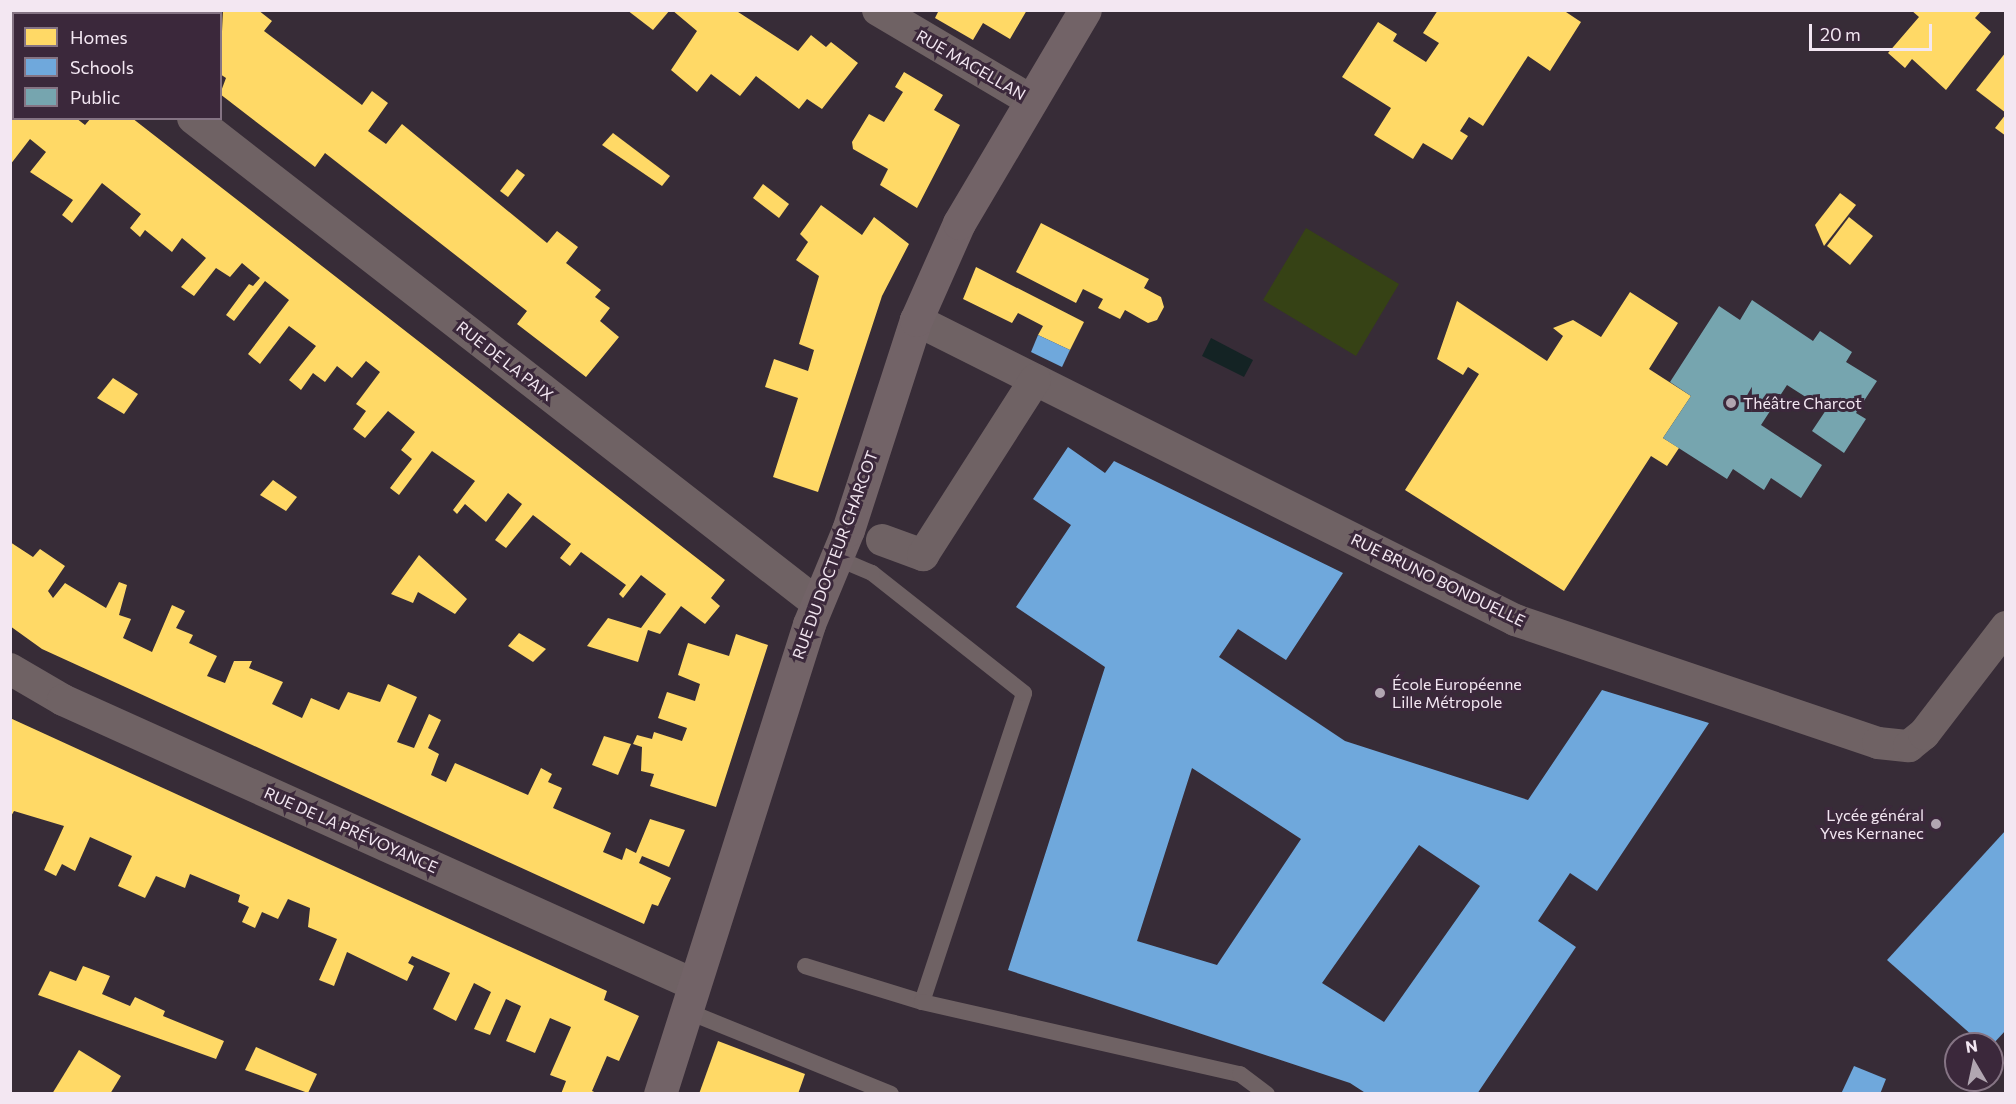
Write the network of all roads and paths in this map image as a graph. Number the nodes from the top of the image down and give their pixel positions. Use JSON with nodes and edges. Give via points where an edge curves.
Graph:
{"nodes":[{"id":1,"x":878,"y":10,"type":"edge"},
{"id":2,"x":1085,"y":10,"type":"edge"},
{"id":3,"x":1032,"y":101,"type":"junction"},
{"id":4,"x":197,"y":120,"type":"edge"},
{"id":5,"x":916,"y":320,"type":"junction"},
{"id":6,"x":1035,"y":380,"type":"junction"},
{"id":7,"x":882,"y":540,"type":"dead end"},
{"id":8,"x":837,"y":558,"type":"junction"},
{"id":9,"x":818,"y":603,"type":"junction"},
{"id":10,"x":2006,"y":627,"type":"edge"},
{"id":11,"x":10,"y":669,"type":"edge"},
{"id":12,"x":805,"y":966,"type":"dead end"},
{"id":13,"x":692,"y":998,"type":"junction"},
{"id":14,"x":922,"y":1002,"type":"junction"},
{"id":15,"x":660,"y":1094,"type":"edge"},
{"id":16,"x":891,"y":1094,"type":"edge"},
{"id":17,"x":1267,"y":1094,"type":"edge"}],
"edges":[{"from":1,"to":3,"type":"street","name":"RUE MAGELLAN"},
{"from":2,"to":3,"type":"street","name":"RUE DU DOCTEUR CHARCOT"},
{"from":3,"to":5,"type":"street","name":"RUE DU DOCTEUR CHARCOT","via":[[953,233]]},
{"from":4,"to":9,"type":"street","name":"RUE DE LA PAIX"},
{"from":5,"to":6,"type":"street","name":"RUE BRUNO BONDUELLE"},
{"from":5,"to":8,"type":"street","name":"RUE DU DOCTEUR CHARCOT"},
{"from":6,"to":7,"type":"street","via":[[923,555]]},
{"from":6,"to":10,"type":"street","name":"RUE BRUNO BONDUELLE","via":[[1515,620],[1878,743],[1909,746],[1924,734]]},
{"from":8,"to":9,"type":"street","name":"RUE DU DOCTEUR CHARCOT"},
{"from":8,"to":14,"type":"lane","via":[[872,573],[1024,693]]},
{"from":9,"to":13,"type":"street","name":"RUE DU DOCTEUR CHARCOT","via":[[717,905]]},
{"from":11,"to":13,"type":"street","name":"RUE DE LA PRÉVOYANCE","via":[[63,700]]},
{"from":12,"to":14,"type":"lane"},
{"from":13,"to":15,"type":"street","name":"RUE DU DOCTEUR CHARCOT"},
{"from":13,"to":16,"type":"lane"},
{"from":14,"to":17,"type":"lane","via":[[1240,1074]]}]}
